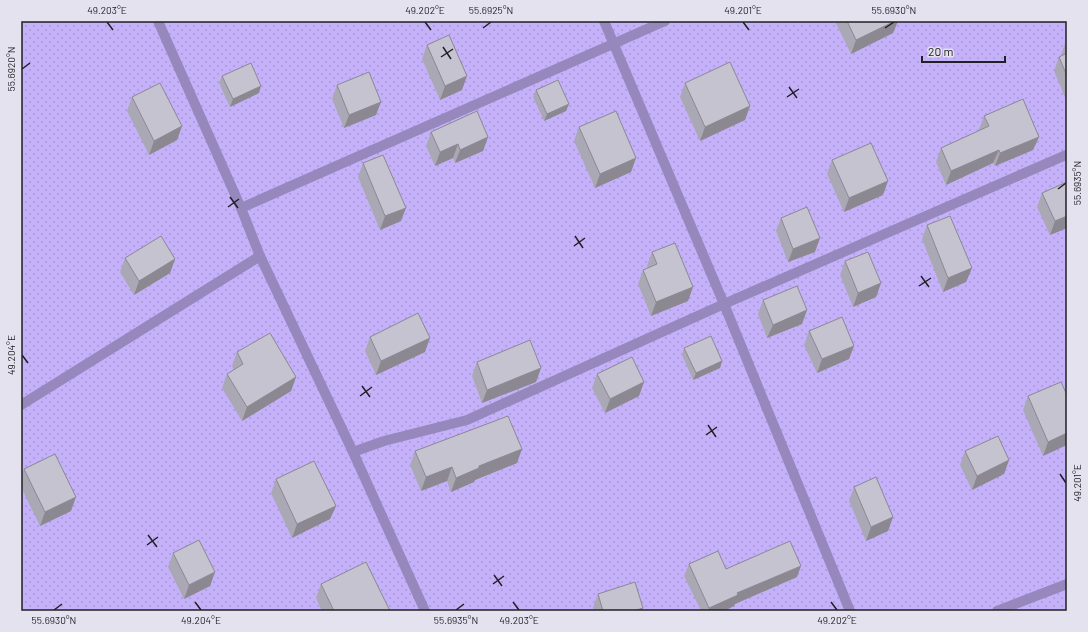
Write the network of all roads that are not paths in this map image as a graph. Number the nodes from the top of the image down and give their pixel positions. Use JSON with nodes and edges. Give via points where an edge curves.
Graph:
{"nodes":[{"id":1,"x":158,"y":21,"type":"edge"},
{"id":2,"x":604,"y":21,"type":"edge"},
{"id":3,"x":666,"y":21,"type":"edge"},
{"id":4,"x":613,"y":44,"type":"junction"},
{"id":5,"x":1066,"y":155,"type":"edge"},
{"id":6,"x":242,"y":208,"type":"junction"},
{"id":7,"x":260,"y":256,"type":"junction"},
{"id":8,"x":724,"y":304,"type":"junction"},
{"id":9,"x":21,"y":405,"type":"edge"},
{"id":10,"x":353,"y":452,"type":"junction"},
{"id":11,"x":1067,"y":584,"type":"edge"},
{"id":12,"x":425,"y":611,"type":"edge"},
{"id":13,"x":850,"y":611,"type":"edge"},
{"id":14,"x":996,"y":611,"type":"edge"}],
"edges":[{"from":1,"to":6,"type":"lane"},
{"from":2,"to":4,"type":"lane"},
{"from":3,"to":4,"type":"lane"},
{"from":4,"to":6,"type":"lane"},
{"from":4,"to":8,"type":"lane"},
{"from":5,"to":8,"type":"lane"},
{"from":6,"to":7,"type":"lane"},
{"from":7,"to":9,"type":"lane"},
{"from":7,"to":10,"type":"lane"},
{"from":8,"to":10,"type":"lane","via":[[466,420],[384,441]]},
{"from":8,"to":13,"type":"lane"},
{"from":10,"to":12,"type":"lane"},
{"from":11,"to":14,"type":"lane"}]}
